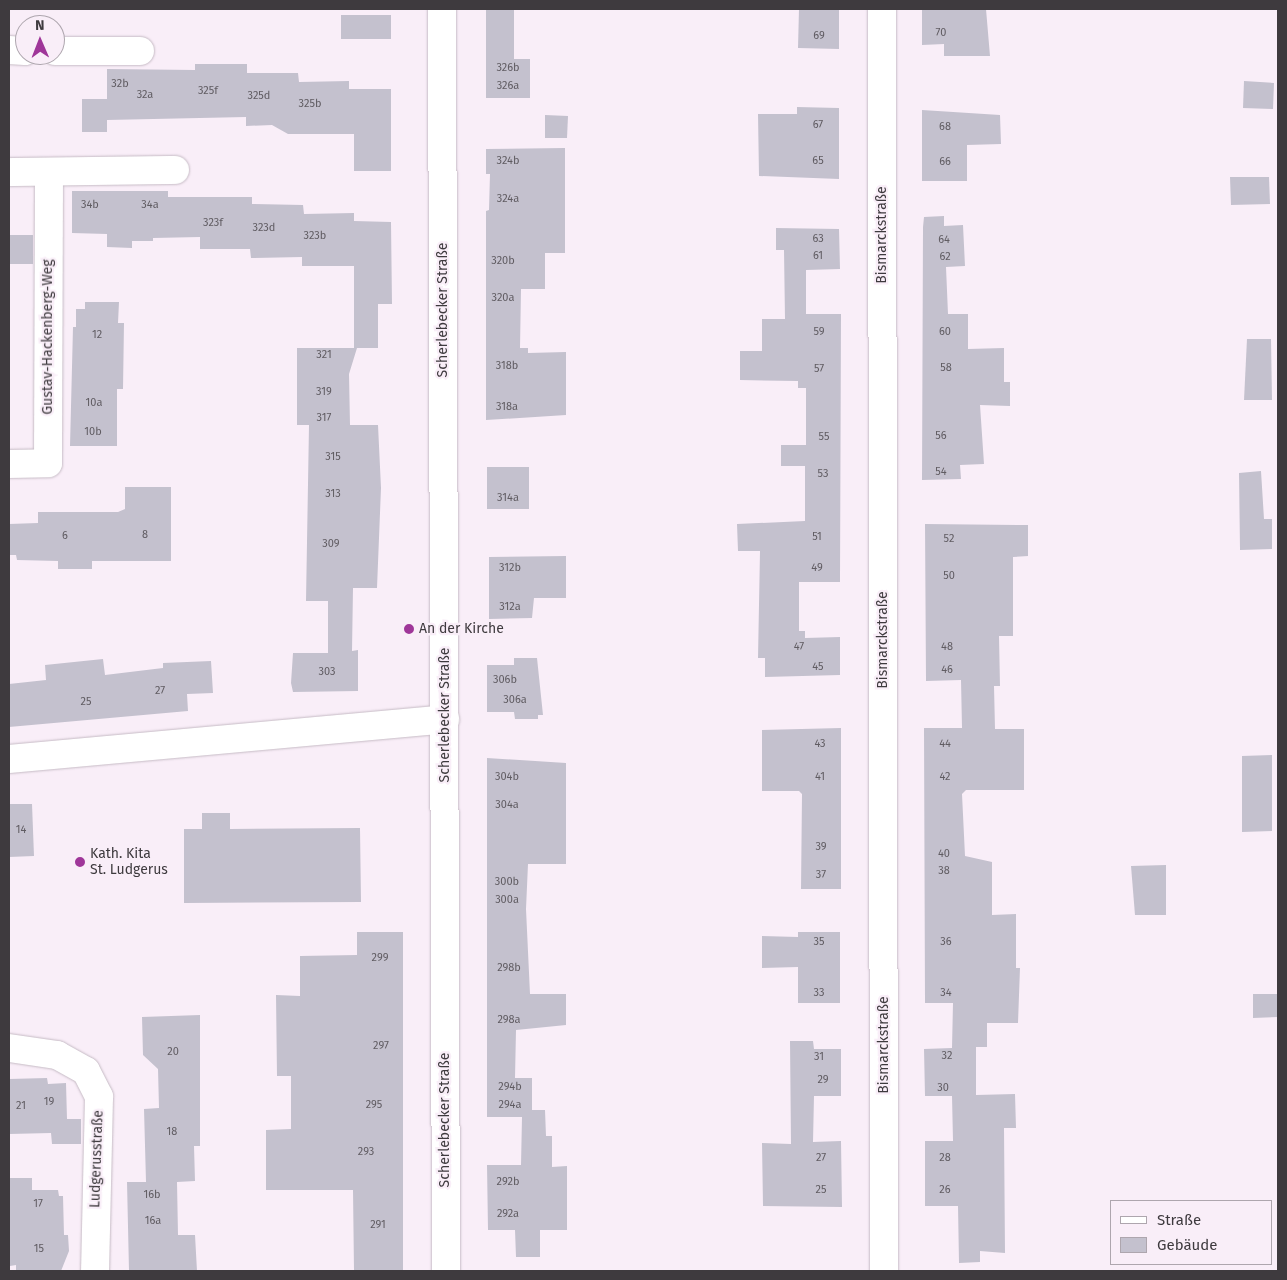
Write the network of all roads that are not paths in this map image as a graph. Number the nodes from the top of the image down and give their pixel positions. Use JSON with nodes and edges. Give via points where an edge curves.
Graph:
{"nodes":[{"id":1,"x":442,"y":9,"type":"edge"},
{"id":2,"x":882,"y":9,"type":"edge"},
{"id":3,"x":65,"y":51,"type":"edge"},
{"id":4,"x":140,"y":51,"type":"dead end"},
{"id":5,"x":175,"y":170,"type":"dead end"},
{"id":6,"x":9,"y":172,"type":"edge"},
{"id":7,"x":49,"y":172,"type":"junction"},
{"id":8,"x":9,"y":464,"type":"edge"},
{"id":9,"x":445,"y":719,"type":"junction"},
{"id":10,"x":9,"y":759,"type":"edge"},
{"id":11,"x":9,"y":1048,"type":"edge"},
{"id":12,"x":95,"y":1271,"type":"edge"},
{"id":13,"x":446,"y":1271,"type":"edge"},
{"id":14,"x":884,"y":1271,"type":"edge"}],
"edges":[{"from":1,"to":9,"type":"street","name":"Scherlebecker Straße"},
{"from":2,"to":14,"type":"street","name":"Bismarckstraße"},
{"from":3,"to":4,"type":"street"},
{"from":5,"to":7,"type":"street"},
{"from":6,"to":7,"type":"street"},
{"from":7,"to":8,"type":"street","name":"Gustav-Hackenberg-Weg","via":[[48,464]]},
{"from":9,"to":10,"type":"street"},
{"from":9,"to":13,"type":"street","name":"Scherlebecker Straße"},
{"from":11,"to":12,"type":"street","name":"Ludgerusstraße","via":[[57,1055],[86,1071],[99,1097]]}]}
